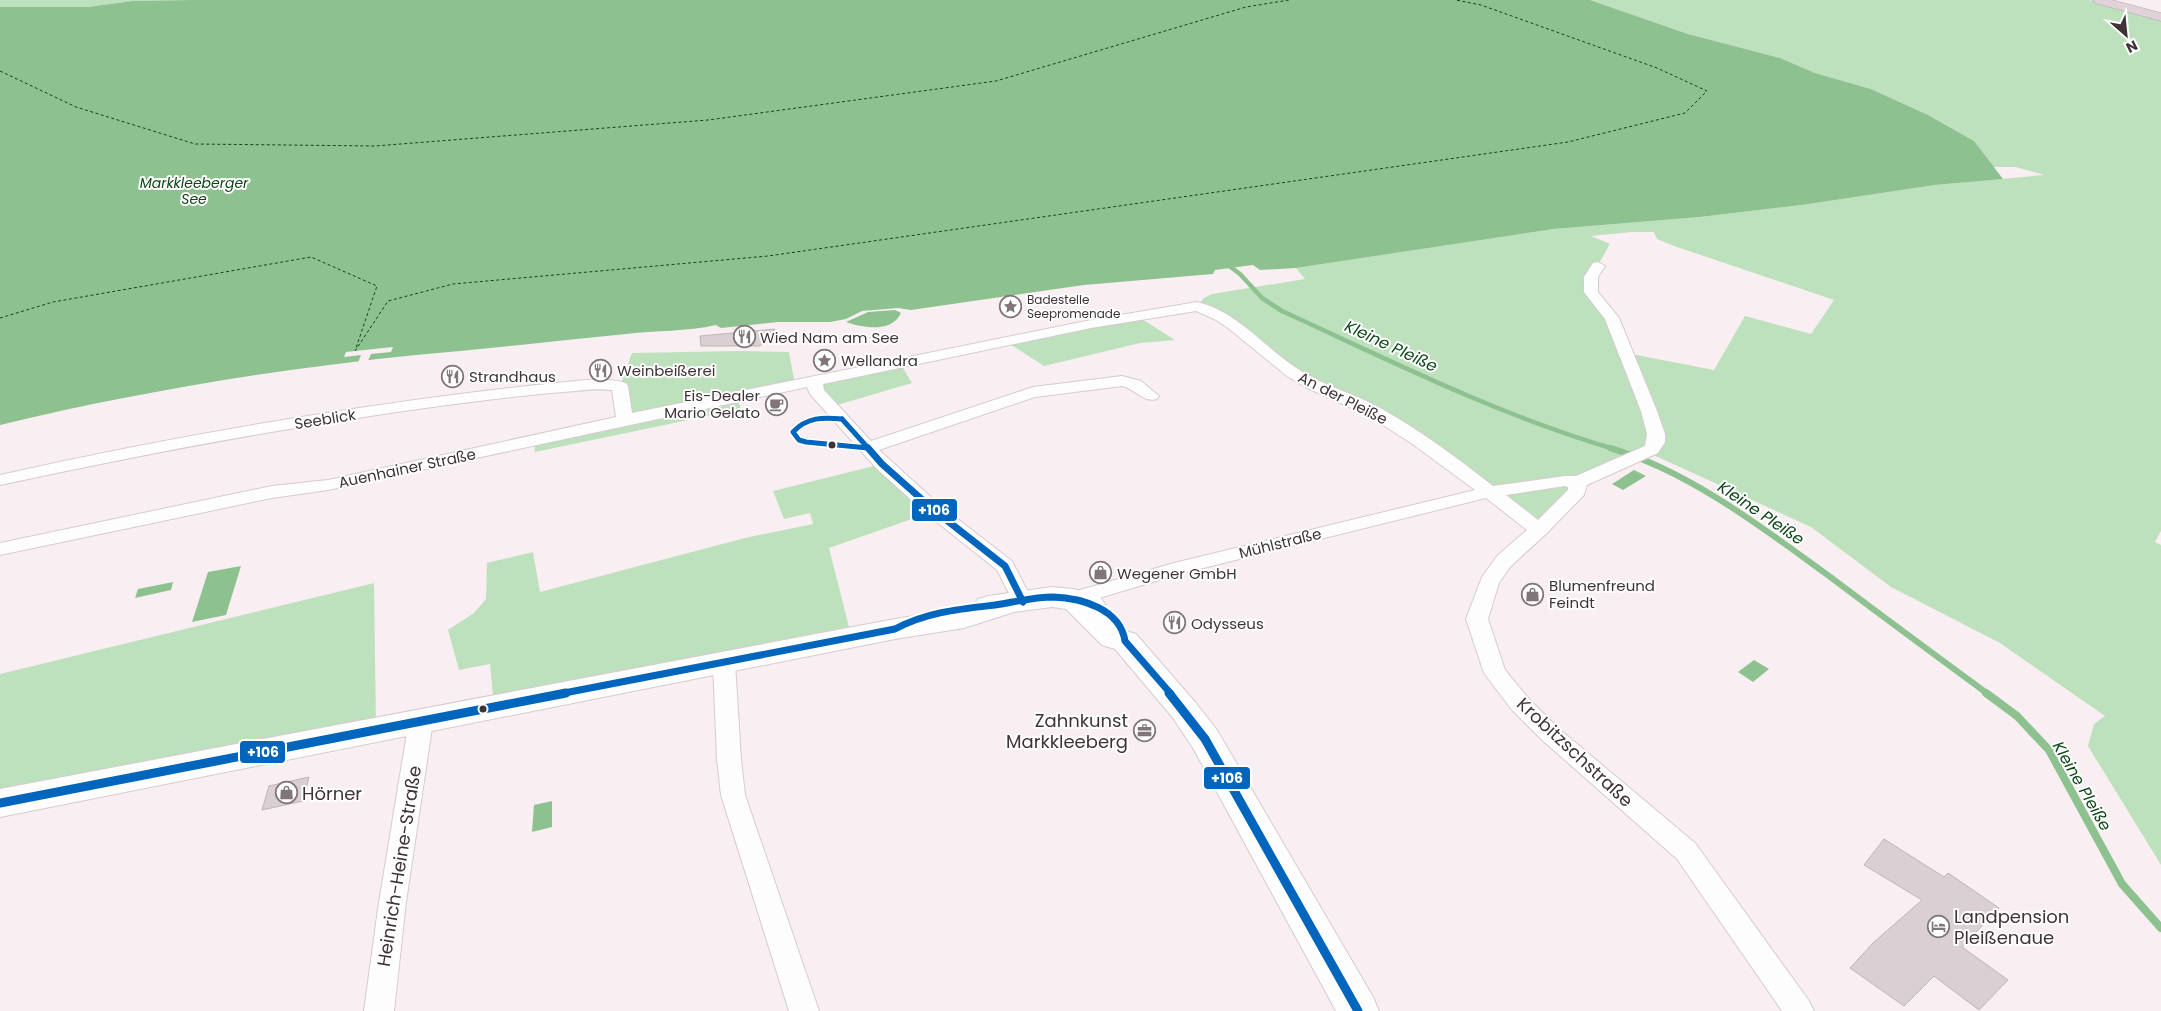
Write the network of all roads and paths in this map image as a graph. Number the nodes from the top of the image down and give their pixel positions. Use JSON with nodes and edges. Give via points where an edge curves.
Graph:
{"nodes":[{"id":1,"x":2099,"y":0,"type":"edge"},
{"id":2,"x":2108,"y":0,"type":"edge"},
{"id":3,"x":2124,"y":0,"type":"edge"},
{"id":4,"x":2135,"y":0,"type":"edge"},
{"id":5,"x":2161,"y":8,"type":"edge"},
{"id":6,"x":2161,"y":13,"type":"edge"},
{"id":7,"x":2161,"y":17,"type":"edge"},
{"id":8,"x":1598,"y":266,"type":"dead end"},
{"id":9,"x":1197,"y":306,"type":"joint"},
{"id":10,"x":814,"y":381,"type":"junction"},
{"id":11,"x":1150,"y":396,"type":"dead end"},
{"id":12,"x":625,"y":420,"type":"junction"},
{"id":13,"x":868,"y":448,"type":"junction"},
{"id":14,"x":0,"y":480,"type":"edge"},
{"id":15,"x":1578,"y":482,"type":"junction"},
{"id":16,"x":1488,"y":492,"type":"junction"},
{"id":17,"x":1539,"y":530,"type":"junction"},
{"id":18,"x":0,"y":549,"type":"edge"},
{"id":19,"x":1073,"y":599,"type":"junction"},
{"id":20,"x":1014,"y":603,"type":"junction"},
{"id":21,"x":724,"y":663,"type":"junction"},
{"id":22,"x":421,"y":721,"type":"junction"},
{"id":23,"x":0,"y":803,"type":"edge"},
{"id":24,"x":379,"y":1011,"type":"edge"},
{"id":25,"x":804,"y":1011,"type":"edge"},
{"id":26,"x":1358,"y":1011,"type":"edge"},
{"id":27,"x":1799,"y":1011,"type":"edge"}],
"edges":[{"from":1,"to":7,"type":"highway"},
{"from":2,"to":6,"type":"highway"},
{"from":3,"to":5,"type":"highway"},
{"from":4,"to":5,"type":"highway"},
{"from":8,"to":15,"type":"street","via":[[1591,277],[1591,292],[1612,318],[1656,434],[1656,442],[1652,450]]},
{"from":9,"to":10,"type":"street","via":[[1091,324]]},
{"from":9,"to":16,"type":"street","name":"An der Pleiße","via":[[1207,308],[1235,326],[1307,382],[1347,398],[1395,424]]},
{"from":10,"to":12,"type":"street","name":"Auenhainer Straße"},
{"from":10,"to":13,"type":"street","via":[[816,391]]},
{"from":11,"to":13,"type":"street","via":[[1135,384],[1122,381],[1041,390]]},
{"from":12,"to":14,"type":"street","name":"Seeblick","via":[[620,386],[606,383],[540,389],[427,403],[241,433]]},
{"from":12,"to":18,"type":"street","name":"Auenhainer Straße","via":[[328,485],[272,492]]},
{"from":13,"to":20,"type":"street","via":[[935,511],[1005,566]]},
{"from":15,"to":16,"type":"street","name":"Mühlstraße"},
{"from":15,"to":17,"type":"street","name":"Krobitzschstraße","via":[[1576,491]]},
{"from":16,"to":17,"type":"street"},
{"from":16,"to":19,"type":"street","name":"Mühlstraße","via":[[1174,569]]},
{"from":17,"to":27,"type":"street","name":"Krobitzschstraße","via":[[1504,561],[1489,582],[1477,619],[1495,673],[1549,733],[1686,851]]},
{"from":19,"to":20,"type":"main road","via":[[1052,597]]},
{"from":19,"to":26,"type":"main road","via":[[1113,638],[1125,641],[1205,739]]},
{"from":20,"to":21,"type":"main road","via":[[964,618]]},
{"from":21,"to":22,"type":"main road"},
{"from":21,"to":25,"type":"street","via":[[733,795]]},
{"from":22,"to":23,"type":"main road"},
{"from":22,"to":24,"type":"street","name":"Heinrich-Heine-Straße","via":[[387,934]]}]}
